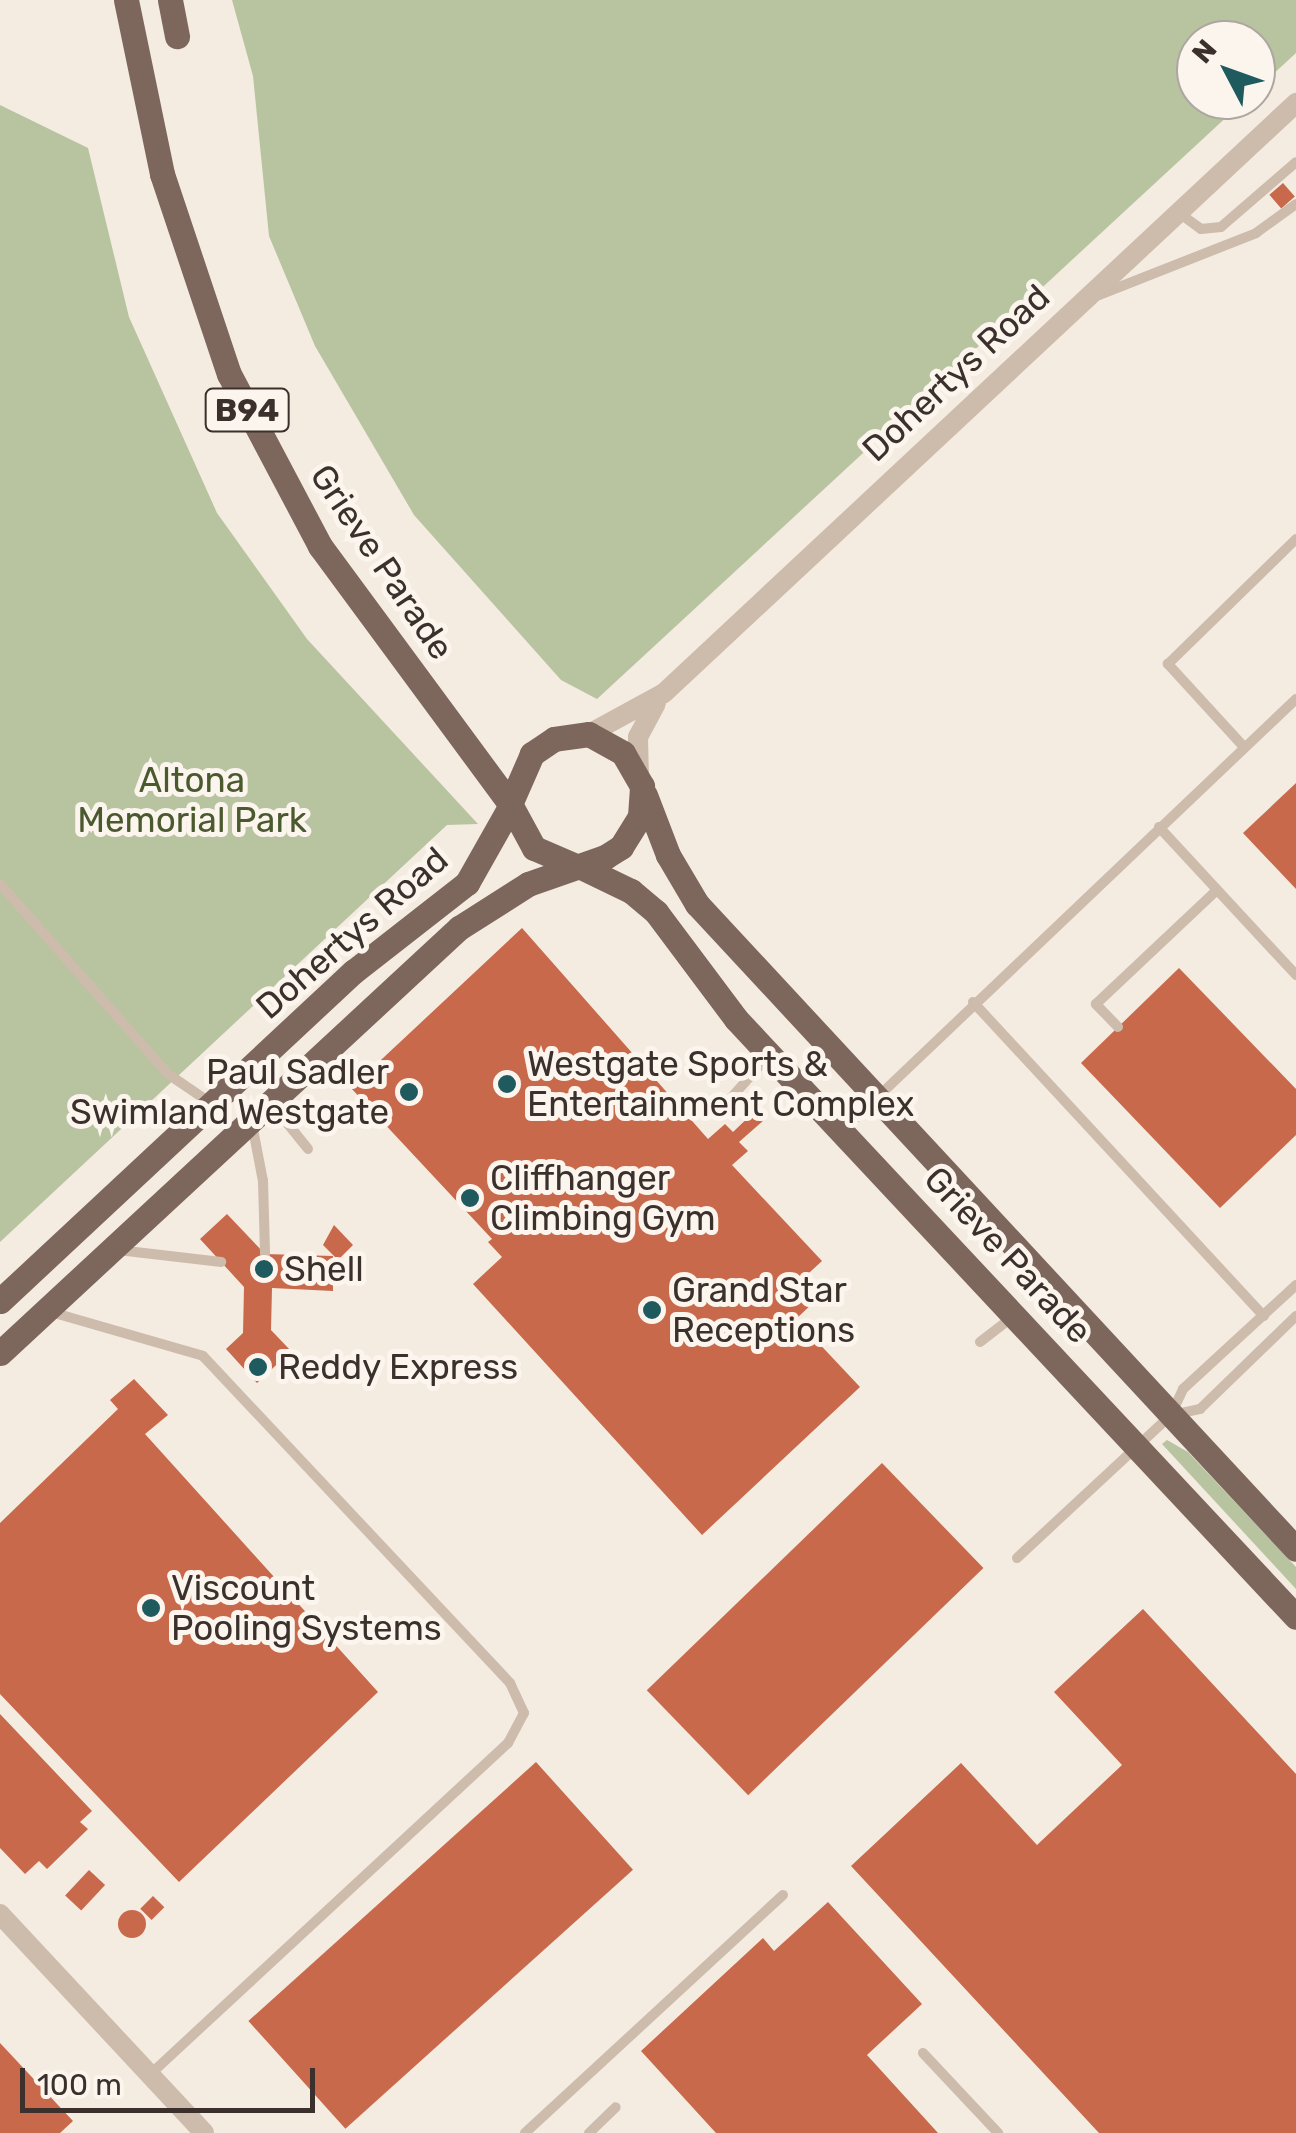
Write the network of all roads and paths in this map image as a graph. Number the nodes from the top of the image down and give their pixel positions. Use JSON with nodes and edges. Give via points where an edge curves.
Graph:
{"nodes":[{"id":1,"x":170,"y":0,"type":"edge"},
{"id":2,"x":128,"y":10,"type":"edge"},
{"id":3,"x":177,"y":36,"type":"dead end"},
{"id":4,"x":1296,"y":103,"type":"edge"},
{"id":5,"x":1296,"y":162,"type":"edge"},
{"id":6,"x":1296,"y":204,"type":"edge"},
{"id":7,"x":1178,"y":212,"type":"junction"},
{"id":8,"x":1078,"y":306,"type":"junction"},
{"id":9,"x":1296,"y":540,"type":"edge"},
{"id":10,"x":664,"y":693,"type":"junction"},
{"id":11,"x":1296,"y":699,"type":"edge"},
{"id":12,"x":583,"y":734,"type":"junction"},
{"id":13,"x":1244,"y":747,"type":"junction"},
{"id":14,"x":640,"y":782,"type":"junction"},
{"id":15,"x":510,"y":806,"type":"junction"},
{"id":16,"x":1159,"y":827,"type":"junction"},
{"id":17,"x":577,"y":866,"type":"junction"},
{"id":18,"x":0,"y":884,"type":"edge"},
{"id":19,"x":1217,"y":890,"type":"junction"},
{"id":20,"x":1296,"y":975,"type":"edge"},
{"id":21,"x":973,"y":1002,"type":"junction"},
{"id":22,"x":1118,"y":1028,"type":"dead end"},
{"id":23,"x":770,"y":1054,"type":"junction"},
{"id":24,"x":878,"y":1097,"type":"junction"},
{"id":25,"x":731,"y":1098,"type":"dead end"},
{"id":26,"x":213,"y":1103,"type":"junction"},
{"id":27,"x":261,"y":1110,"type":"junction"},
{"id":28,"x":844,"y":1130,"type":"junction"},
{"id":29,"x":308,"y":1148,"type":"dead end"},
{"id":30,"x":111,"y":1250,"type":"junction"},
{"id":31,"x":264,"y":1254,"type":"dead end"},
{"id":32,"x":221,"y":1262,"type":"dead end"},
{"id":33,"x":1296,"y":1285,"type":"edge"},
{"id":34,"x":0,"y":1301,"type":"edge"},
{"id":35,"x":45,"y":1311,"type":"junction"},
{"id":36,"x":1016,"y":1314,"type":"junction"},
{"id":37,"x":1264,"y":1316,"type":"junction"},
{"id":38,"x":1296,"y":1316,"type":"edge"},
{"id":39,"x":980,"y":1342,"type":"dead end"},
{"id":40,"x":0,"y":1353,"type":"edge"},
{"id":41,"x":1171,"y":1415,"type":"junction"},
{"id":42,"x":1138,"y":1446,"type":"junction"},
{"id":43,"x":1296,"y":1549,"type":"edge"},
{"id":44,"x":1017,"y":1558,"type":"dead end"},
{"id":45,"x":1296,"y":1617,"type":"edge"},
{"id":46,"x":783,"y":1894,"type":"dead end"},
{"id":47,"x":0,"y":1914,"type":"edge"},
{"id":48,"x":923,"y":2053,"type":"dead end"},
{"id":49,"x":150,"y":2075,"type":"junction"},
{"id":50,"x":616,"y":2107,"type":"dead end"},
{"id":51,"x":204,"y":2133,"type":"edge"},
{"id":52,"x":525,"y":2133,"type":"edge"},
{"id":53,"x":589,"y":2133,"type":"edge"},
{"id":54,"x":998,"y":2133,"type":"edge"}],
"edges":[{"from":1,"to":3,"type":"main road"},
{"from":2,"to":15,"type":"main road","name":"Grieve Parade","number":"B94","via":[[171,208],[229,374],[320,546]]},
{"from":4,"to":7,"type":"street","name":"Dohertys Road"},
{"from":5,"to":7,"type":"lane","via":[[1221,227],[1201,229]]},
{"from":6,"to":8,"type":"lane","via":[[1256,233]]},
{"from":7,"to":8,"type":"street","name":"Dohertys Road"},
{"from":8,"to":10,"type":"street","name":"Dohertys Road"},
{"from":9,"to":13,"type":"lane","via":[[1168,664]]},
{"from":10,"to":12,"type":"street","name":"Dohertys Road"},
{"from":10,"to":14,"type":"street","name":"Dohertys Road","via":[[638,738]]},
{"from":11,"to":13,"type":"lane"},
{"from":12,"to":14,"type":"main road","via":[[616,746]]},
{"from":12,"to":15,"type":"main road","via":[[532,754]]},
{"from":13,"to":16,"type":"lane"},
{"from":14,"to":17,"type":"main road","via":[[640,816],[627,840]]},
{"from":14,"to":24,"type":"main road","name":"Grieve Parade","via":[[668,855],[697,904]]},
{"from":15,"to":17,"type":"main road","via":[[534,848]]},
{"from":15,"to":26,"type":"main road","name":"Dohertys Road","via":[[467,883],[368,958]]},
{"from":16,"to":19,"type":"lane"},
{"from":16,"to":21,"type":"lane"},
{"from":17,"to":23,"type":"main road","name":"Grieve Parade","via":[[647,903]]},
{"from":17,"to":27,"type":"main road","name":"Dohertys Road","via":[[519,888],[459,928]]},
{"from":18,"to":26,"type":"lane","via":[[168,1074]]},
{"from":19,"to":20,"type":"lane"},
{"from":19,"to":22,"type":"lane","via":[[1096,1004]]},
{"from":21,"to":24,"type":"lane"},
{"from":21,"to":37,"type":"lane"},
{"from":23,"to":25,"type":"lane"},
{"from":23,"to":28,"type":"main road","name":"Grieve Parade"},
{"from":24,"to":28,"type":"lane"},
{"from":24,"to":41,"type":"main road","name":"Grieve Parade"},
{"from":26,"to":34,"type":"main road","name":"Dohertys Road"},
{"from":27,"to":29,"type":"lane"},
{"from":27,"to":30,"type":"main road","name":"Dohertys Road"},
{"from":27,"to":31,"type":"lane"},
{"from":28,"to":36,"type":"main road","name":"Grieve Parade"},
{"from":30,"to":32,"type":"lane"},
{"from":30,"to":35,"type":"main road","name":"Dohertys Road"},
{"from":33,"to":37,"type":"lane"},
{"from":35,"to":40,"type":"main road","name":"Dohertys Road"},
{"from":35,"to":49,"type":"lane","via":[[202,1356],[510,1683],[524,1713],[508,1743]]},
{"from":36,"to":39,"type":"lane"},
{"from":36,"to":42,"type":"main road","name":"Grieve Parade"},
{"from":37,"to":41,"type":"lane","via":[[1183,1388]]},
{"from":38,"to":41,"type":"lane","via":[[1200,1409]]},
{"from":41,"to":42,"type":"lane"},
{"from":41,"to":43,"type":"main road","name":"Grieve Parade"},
{"from":42,"to":44,"type":"lane"},
{"from":42,"to":45,"type":"main road","name":"Grieve Parade"},
{"from":46,"to":52,"type":"lane"},
{"from":47,"to":49,"type":"street"},
{"from":48,"to":54,"type":"lane"},
{"from":49,"to":51,"type":"street"},
{"from":50,"to":53,"type":"lane"}]}
